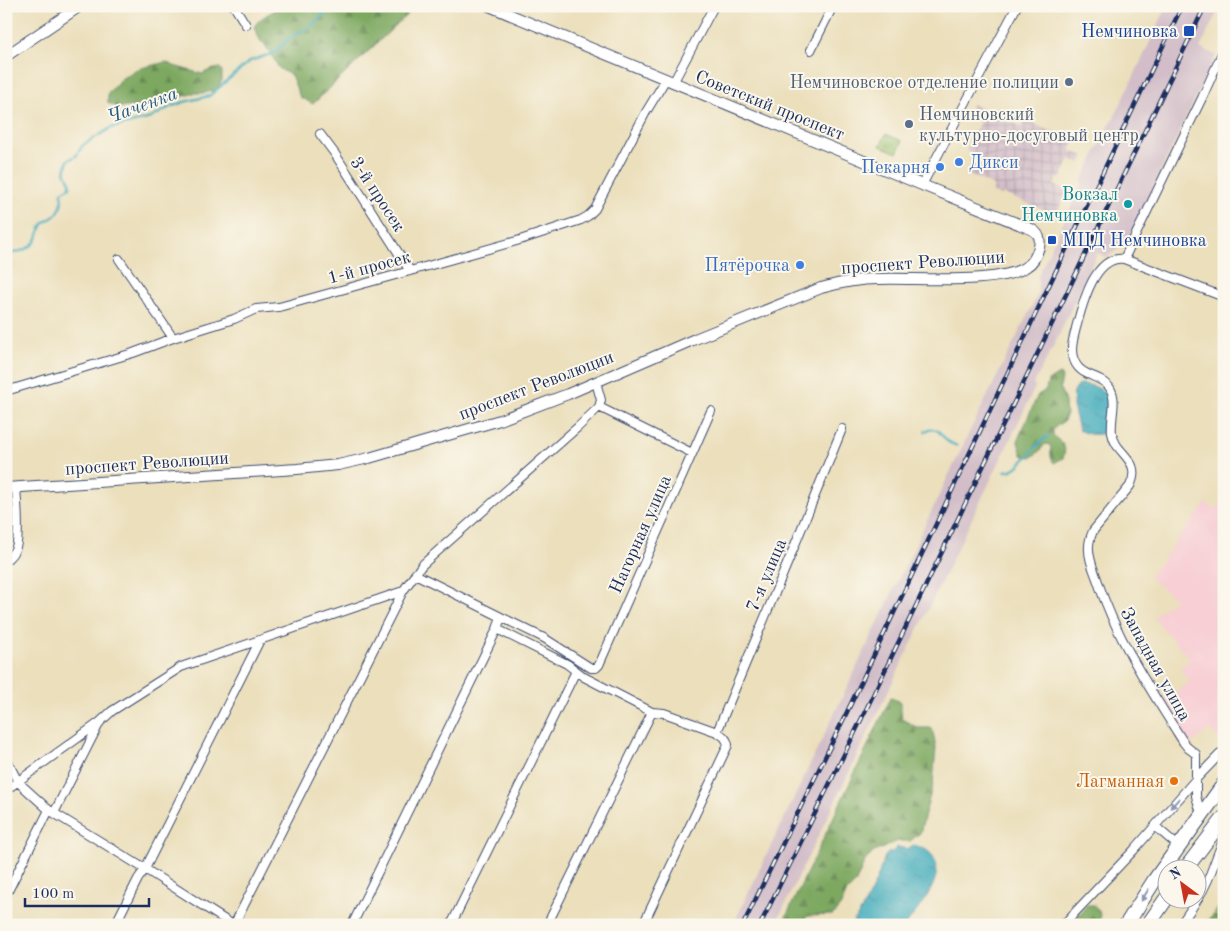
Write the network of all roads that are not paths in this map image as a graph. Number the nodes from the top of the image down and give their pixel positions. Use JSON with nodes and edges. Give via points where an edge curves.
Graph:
{"nodes":[{"id":1,"x":80,"y":6,"type":"edge"},
{"id":2,"x":234,"y":6,"type":"edge"},
{"id":3,"x":489,"y":6,"type":"edge"},
{"id":4,"x":714,"y":6,"type":"edge"},
{"id":5,"x":833,"y":6,"type":"edge"},
{"id":6,"x":1017,"y":6,"type":"edge"},
{"id":7,"x":246,"y":25,"type":"dead end"},
{"id":8,"x":1224,"y":49,"type":"edge"},
{"id":9,"x":811,"y":50,"type":"dead end"},
{"id":10,"x":6,"y":56,"type":"edge"},
{"id":11,"x":670,"y":81,"type":"junction"},
{"id":12,"x":320,"y":134,"type":"dead end"},
{"id":13,"x":922,"y":185,"type":"junction"},
{"id":14,"x":1038,"y":234,"type":"joint"},
{"id":15,"x":119,"y":259,"type":"dead end"},
{"id":16,"x":1124,"y":259,"type":"junction"},
{"id":17,"x":410,"y":271,"type":"junction"},
{"id":18,"x":1224,"y":297,"type":"edge"},
{"id":19,"x":172,"y":338,"type":"junction"},
{"id":20,"x":596,"y":382,"type":"junction"},
{"id":21,"x":6,"y":391,"type":"edge"},
{"id":22,"x":598,"y":407,"type":"junction"},
{"id":23,"x":711,"y":411,"type":"dead end"},
{"id":24,"x":842,"y":430,"type":"dead end"},
{"id":25,"x":692,"y":453,"type":"junction"},
{"id":26,"x":11,"y":488,"type":"edge"},
{"id":27,"x":6,"y":560,"type":"edge"},
{"id":28,"x":415,"y":574,"type":"junction"},
{"id":29,"x":403,"y":591,"type":"junction"},
{"id":30,"x":501,"y":617,"type":"junction"},
{"id":31,"x":497,"y":629,"type":"junction"},
{"id":32,"x":260,"y":640,"type":"junction"},
{"id":33,"x":576,"y":671,"type":"junction"},
{"id":34,"x":652,"y":712,"type":"junction"},
{"id":35,"x":100,"y":722,"type":"junction"},
{"id":36,"x":717,"y":732,"type":"junction"},
{"id":37,"x":1224,"y":750,"type":"edge"},
{"id":38,"x":6,"y":758,"type":"edge"},
{"id":39,"x":1196,"y":779,"type":"junction"},
{"id":40,"x":18,"y":782,"type":"junction"},
{"id":41,"x":1224,"y":784,"type":"edge"},
{"id":42,"x":6,"y":790,"type":"edge"},
{"id":43,"x":51,"y":812,"type":"junction"},
{"id":44,"x":1202,"y":814,"type":"junction"},
{"id":45,"x":1224,"y":818,"type":"edge"},
{"id":46,"x":1154,"y":826,"type":"junction"},
{"id":47,"x":1224,"y":839,"type":"edge"},
{"id":48,"x":1178,"y":846,"type":"junction"},
{"id":49,"x":1194,"y":858,"type":"edge"},
{"id":50,"x":145,"y":869,"type":"junction"},
{"id":51,"x":6,"y":895,"type":"edge"},
{"id":52,"x":1160,"y":908,"type":"edge"},
{"id":53,"x":115,"y":925,"type":"edge"},
{"id":54,"x":234,"y":925,"type":"edge"},
{"id":55,"x":352,"y":925,"type":"edge"},
{"id":56,"x":451,"y":925,"type":"edge"},
{"id":57,"x":547,"y":925,"type":"edge"},
{"id":58,"x":643,"y":925,"type":"edge"},
{"id":59,"x":1063,"y":925,"type":"edge"},
{"id":60,"x":1126,"y":925,"type":"edge"},
{"id":61,"x":1148,"y":925,"type":"edge"},
{"id":62,"x":1180,"y":925,"type":"edge"}],
"edges":[{"from":1,"to":10,"type":"street"},
{"from":2,"to":7,"type":"street"},
{"from":3,"to":11,"type":"street","name":"Советский проспект"},
{"from":4,"to":11,"type":"street","name":"1-й просек"},
{"from":5,"to":9,"type":"street"},
{"from":6,"to":13,"type":"street"},
{"from":8,"to":16,"type":"street"},
{"from":11,"to":13,"type":"street","name":"Советский проспект"},
{"from":11,"to":17,"type":"street","name":"1-й просек","via":[[646,112],[595,209],[588,216],[520,240]]},
{"from":12,"to":17,"type":"street","name":"3-й просек"},
{"from":13,"to":14,"type":"street","name":"Советский проспект"},
{"from":14,"to":20,"type":"street","name":"проспект Революции","via":[[1040,244],[1035,257],[1020,271],[967,279],[840,282]]},
{"from":15,"to":19,"type":"street"},
{"from":16,"to":18,"type":"street"},
{"from":16,"to":39,"type":"street","name":"Западная улица","via":[[1108,262],[1095,277],[1082,303],[1072,348],[1078,368],[1104,382],[1111,390],[1114,407],[1112,433],[1134,472],[1130,486],[1093,531],[1090,558],[1108,609],[1137,668],[1184,743],[1196,754]]},
{"from":17,"to":19,"type":"street","name":"1-й просек","via":[[280,307],[256,309],[234,320]]},
{"from":19,"to":21,"type":"street","name":"1-й просек"},
{"from":20,"to":22,"type":"street","via":[[601,400]]},
{"from":20,"to":26,"type":"street","name":"проспект Революции","via":[[500,420],[338,465]]},
{"from":22,"to":25,"type":"street"},
{"from":22,"to":28,"type":"street"},
{"from":23,"to":25,"type":"street","name":"Нагорная улица"},
{"from":24,"to":36,"type":"street","name":"7-я улица"},
{"from":25,"to":30,"type":"street","name":"Нагорная улица","via":[[596,668]]},
{"from":26,"to":27,"type":"street","via":[[18,539],[16,548]]},
{"from":28,"to":29,"type":"street"},
{"from":28,"to":30,"type":"street"},
{"from":29,"to":32,"type":"street"},
{"from":29,"to":54,"type":"street"},
{"from":30,"to":31,"type":"street"},
{"from":31,"to":33,"type":"street"},
{"from":31,"to":55,"type":"street"},
{"from":32,"to":35,"type":"street","via":[[181,667]]},
{"from":32,"to":50,"type":"street"},
{"from":33,"to":34,"type":"street"},
{"from":33,"to":56,"type":"street"},
{"from":34,"to":36,"type":"street","via":[[664,713]]},
{"from":34,"to":57,"type":"street"},
{"from":35,"to":40,"type":"street"},
{"from":35,"to":43,"type":"street"},
{"from":36,"to":58,"type":"street","via":[[724,736],[728,745]]},
{"from":37,"to":39,"type":"street"},
{"from":38,"to":40,"type":"street"},
{"from":39,"to":44,"type":"street","via":[[1196,796]]},
{"from":39,"to":46,"type":"street","one_way":true},
{"from":40,"to":42,"type":"street"},
{"from":40,"to":43,"type":"street"},
{"from":41,"to":44,"type":"highway"},
{"from":43,"to":50,"type":"street"},
{"from":43,"to":51,"type":"street"},
{"from":44,"to":48,"type":"highway"},
{"from":45,"to":49,"type":"highway"},
{"from":46,"to":48,"type":"street"},
{"from":46,"to":59,"type":"street"},
{"from":47,"to":62,"type":"street","via":[[1200,896]]},
{"from":48,"to":60,"type":"highway","one_way":true},
{"from":50,"to":53,"type":"street"},
{"from":50,"to":54,"type":"street"},
{"from":52,"to":61,"type":"highway"}]}
